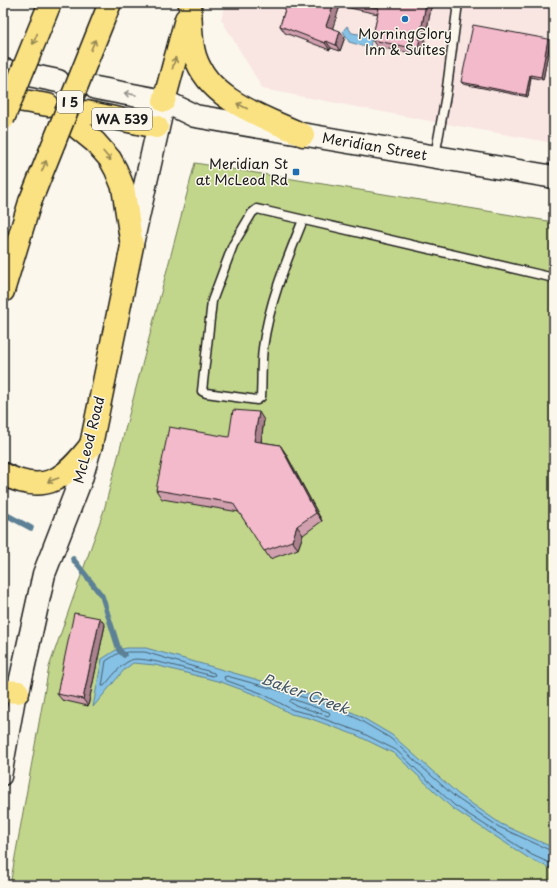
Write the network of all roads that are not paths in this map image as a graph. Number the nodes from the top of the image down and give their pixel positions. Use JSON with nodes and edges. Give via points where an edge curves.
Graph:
{"nodes":[{"id":1,"x":50,"y":3,"type":"edge"},
{"id":2,"x":110,"y":3,"type":"edge"},
{"id":3,"x":458,"y":3,"type":"edge"},
{"id":4,"x":191,"y":4,"type":"edge"},
{"id":5,"x":34,"y":76,"type":"dead end"},
{"id":6,"x":58,"y":81,"type":"dead end"},
{"id":7,"x":96,"y":88,"type":"dead end"},
{"id":8,"x":24,"y":101,"type":"dead end"},
{"id":9,"x":164,"y":101,"type":"junction"},
{"id":10,"x":47,"y":108,"type":"dead end"},
{"id":11,"x":195,"y":116,"type":"junction"},
{"id":12,"x":3,"y":119,"type":"edge"},
{"id":13,"x":158,"y":126,"type":"junction"},
{"id":14,"x":303,"y":135,"type":"junction"},
{"id":15,"x":434,"y":157,"type":"junction"},
{"id":16,"x":554,"y":177,"type":"edge"},
{"id":17,"x":30,"y":202,"type":"junction"},
{"id":18,"x":303,"y":220,"type":"junction"},
{"id":19,"x":132,"y":246,"type":"junction"},
{"id":20,"x":3,"y":264,"type":"edge"},
{"id":21,"x":554,"y":278,"type":"edge"},
{"id":22,"x":3,"y":291,"type":"edge"},
{"id":23,"x":91,"y":444,"type":"junction"},
{"id":24,"x":3,"y":474,"type":"edge"},
{"id":25,"x":10,"y":692,"type":"edge"},
{"id":26,"x":3,"y":776,"type":"edge"}],
"edges":[{"from":1,"to":12,"type":"highway","one_way":true,"bridge":true},
{"from":17,"to":2,"type":"highway","number":"I 5","one_way":true,"bridge":true},
{"from":3,"to":15,"type":"lane","via":[[446,95]]},
{"from":9,"to":4,"type":"highway","one_way":true},
{"from":14,"to":4,"type":"highway","one_way":true,"via":[[239,105],[211,82],[201,69],[196,56]]},
{"from":5,"to":6,"type":"main road"},
{"from":9,"to":7,"type":"main road","name":"Meridian Street","number":"WA 539","one_way":true},
{"from":8,"to":10,"type":"highway"},
{"from":9,"to":11,"type":"main road","name":"Meridian Street","number":"WA 539"},
{"from":9,"to":13,"type":"main road","name":"McLeod Road"},
{"from":11,"to":13,"type":"main road","name":"Meridian Street","number":"WA 539"},
{"from":11,"to":14,"type":"main road","name":"Meridian Street"},
{"from":13,"to":19,"type":"main road","name":"McLeod Road"},
{"from":13,"to":19,"type":"highway","name":"Meridian Street","number":"WA 539","one_way":true,"via":[[82,121],[110,159],[123,187]]},
{"from":14,"to":15,"type":"main road","name":"Meridian Street"},
{"from":15,"to":16,"type":"main road","name":"Meridian Street"},
{"from":17,"to":20,"type":"highway","number":"I 5"},
{"from":17,"to":22,"type":"highway"},
{"from":18,"to":18,"type":"lane","via":[[257,209],[252,212],[233,245],[212,301],[202,391],[257,400],[261,397],[267,323],[278,281]]},
{"from":18,"to":21,"type":"lane"},
{"from":19,"to":23,"type":"highway","name":"McLeod Road"},
{"from":23,"to":24,"type":"highway","one_way":true,"via":[[73,468],[50,481],[32,484],[16,481]]},
{"from":23,"to":25,"type":"main road","name":"McLeod Road","via":[[81,479],[44,574]]},
{"from":25,"to":26,"type":"street","name":"McLeod Road"}]}
